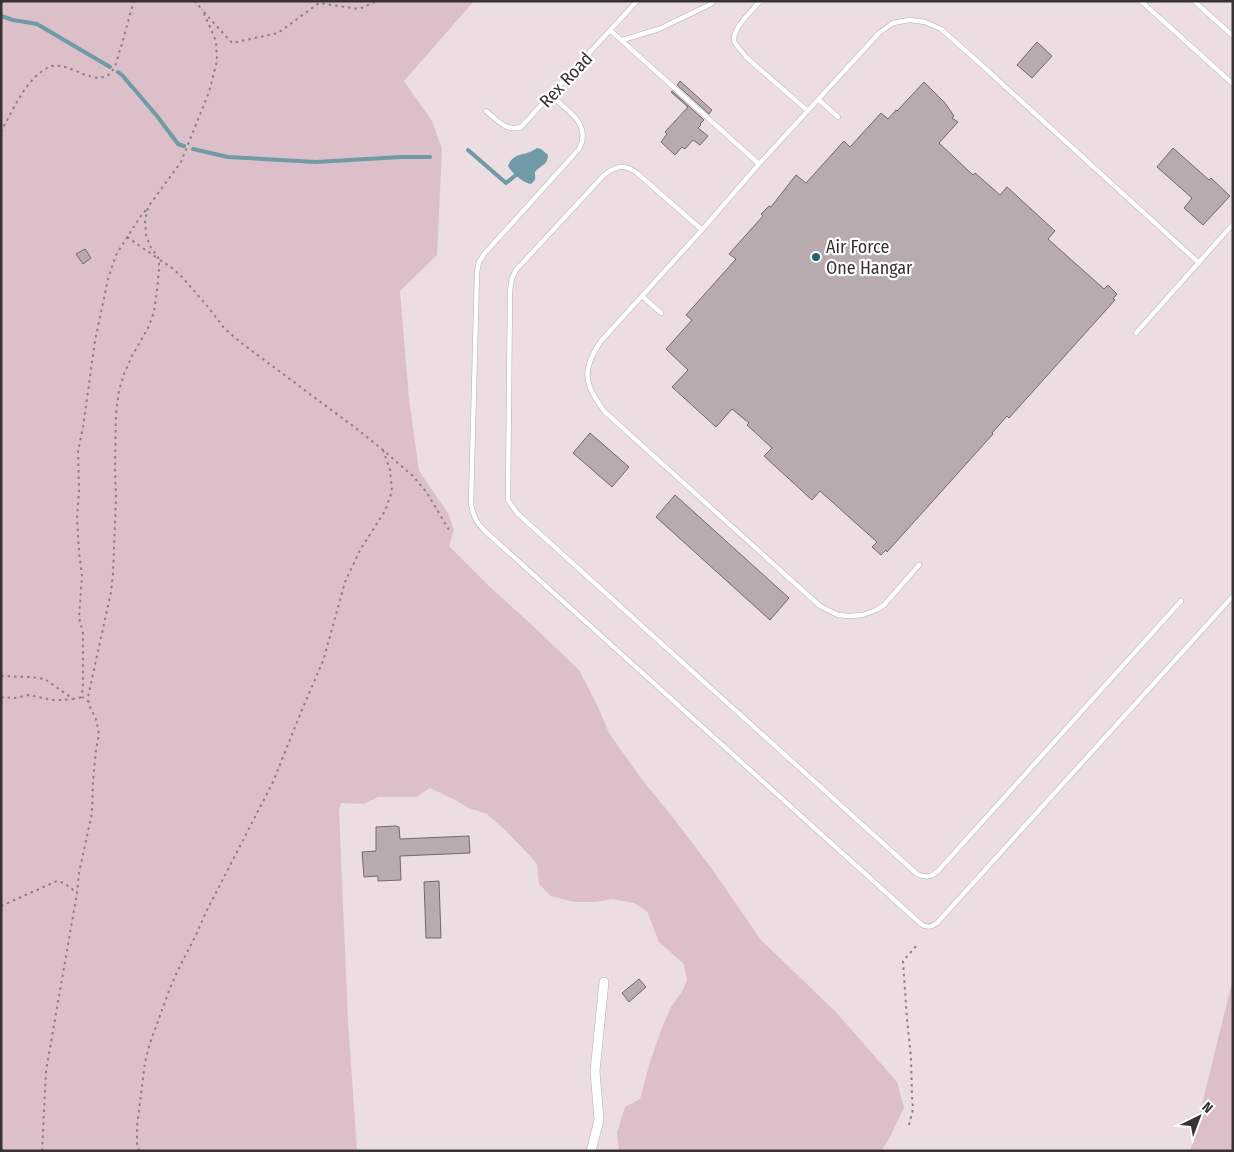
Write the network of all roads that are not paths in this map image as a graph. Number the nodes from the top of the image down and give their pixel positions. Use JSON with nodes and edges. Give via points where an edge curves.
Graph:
{"nodes":[{"id":1,"x":637,"y":1,"type":"edge"},
{"id":2,"x":714,"y":1,"type":"edge"},
{"id":3,"x":760,"y":1,"type":"edge"},
{"id":4,"x":1141,"y":1,"type":"edge"},
{"id":5,"x":1194,"y":1,"type":"edge"},
{"id":6,"x":611,"y":30,"type":"junction"},
{"id":7,"x":1233,"y":36,"type":"edge"},
{"id":8,"x":622,"y":40,"type":"junction"},
{"id":9,"x":1233,"y":84,"type":"edge"},
{"id":10,"x":551,"y":96,"type":"junction"},
{"id":11,"x":819,"y":100,"type":"junction"},
{"id":12,"x":486,"y":111,"type":"dead end"},
{"id":13,"x":808,"y":111,"type":"junction"},
{"id":14,"x":838,"y":117,"type":"dead end"},
{"id":15,"x":759,"y":164,"type":"junction"},
{"id":16,"x":1233,"y":224,"type":"edge"},
{"id":17,"x":702,"y":230,"type":"junction"},
{"id":18,"x":1199,"y":263,"type":"junction"},
{"id":19,"x":642,"y":296,"type":"junction"},
{"id":20,"x":661,"y":313,"type":"dead end"},
{"id":21,"x":1136,"y":333,"type":"dead end"},
{"id":22,"x":919,"y":565,"type":"dead end"},
{"id":23,"x":1233,"y":596,"type":"edge"},
{"id":24,"x":1181,"y":601,"type":"dead end"},
{"id":25,"x":604,"y":982,"type":"dead end"},
{"id":26,"x":591,"y":1151,"type":"edge"}],
"edges":[{"from":1,"to":6,"type":"lane","name":"Rex Road"},
{"from":2,"to":8,"type":"lane","via":[[659,29]]},
{"from":3,"to":13,"type":"lane","via":[[739,25],[734,40],[746,57]]},
{"from":4,"to":9,"type":"lane"},
{"from":5,"to":7,"type":"lane"},
{"from":6,"to":8,"type":"lane"},
{"from":6,"to":10,"type":"lane","name":"Rex Road"},
{"from":8,"to":15,"type":"lane"},
{"from":10,"to":12,"type":"lane","name":"Rex Road","via":[[527,122],[515,129],[508,128]]},
{"from":10,"to":23,"type":"lane","via":[[580,124],[584,132],[583,141],[485,253],[477,272],[471,504],[477,524],[921,924],[928,927],[937,923]]},
{"from":11,"to":13,"type":"lane"},
{"from":11,"to":14,"type":"lane"},
{"from":11,"to":18,"type":"lane","via":[[879,33],[892,23],[925,22],[941,30],[976,60]]},
{"from":13,"to":15,"type":"lane"},
{"from":15,"to":17,"type":"lane"},
{"from":16,"to":18,"type":"lane"},
{"from":17,"to":19,"type":"lane"},
{"from":17,"to":24,"type":"lane","via":[[637,173],[620,167],[604,175],[516,270],[510,290],[508,500],[517,513],[918,874],[930,876],[938,871]]},
{"from":18,"to":21,"type":"lane"},
{"from":19,"to":20,"type":"lane"},
{"from":19,"to":22,"type":"lane","via":[[601,341],[588,368],[588,383],[593,397],[604,412],[820,606],[838,616],[863,615],[876,610]]},
{"from":25,"to":26,"type":"street","via":[[595,1071],[599,1120]]}]}
